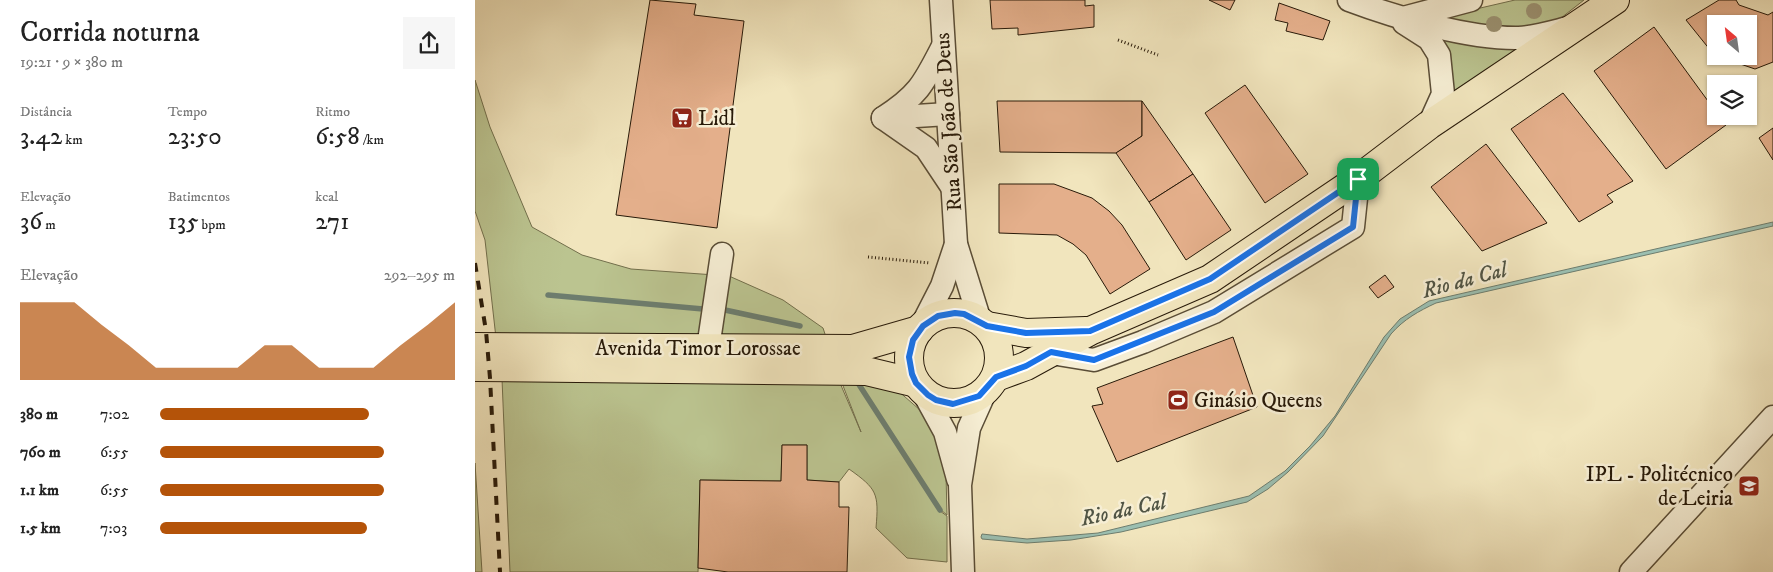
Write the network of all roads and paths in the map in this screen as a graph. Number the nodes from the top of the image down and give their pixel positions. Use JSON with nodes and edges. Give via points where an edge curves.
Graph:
{"nodes":[{"id":1,"x":941,"y":0,"type":"edge"},
{"id":2,"x":1349,"y":0,"type":"edge"},
{"id":3,"x":1471,"y":0,"type":"edge"},
{"id":4,"x":1615,"y":0,"type":"edge"},
{"id":5,"x":1398,"y":16,"type":"junction"},
{"id":6,"x":1571,"y":28,"type":"junction"},
{"id":7,"x":1118,"y":40,"type":"dead end"},
{"id":8,"x":943,"y":45,"type":"junction"},
{"id":9,"x":1158,"y":55,"type":"dead end"},
{"id":10,"x":948,"y":114,"type":"junction"},
{"id":11,"x":883,"y":118,"type":"junction"},
{"id":12,"x":1429,"y":125,"type":"junction"},
{"id":13,"x":1358,"y":179,"type":"junction"},
{"id":14,"x":952,"y":188,"type":"junction"},
{"id":15,"x":956,"y":244,"type":"junction"},
{"id":16,"x":723,"y":254,"type":"dead end"},
{"id":17,"x":868,"y":257,"type":"dead end"},
{"id":18,"x":930,"y":263,"type":"dead end"},
{"id":19,"x":983,"y":324,"type":"junction"},
{"id":20,"x":921,"y":328,"type":"junction"},
{"id":21,"x":1090,"y":331,"type":"junction"},
{"id":22,"x":475,"y":347,"type":"edge"},
{"id":23,"x":709,"y":348,"type":"junction"},
{"id":24,"x":1051,"y":352,"type":"junction"},
{"id":25,"x":475,"y":367,"type":"edge"},
{"id":26,"x":991,"y":383,"type":"junction"},
{"id":27,"x":919,"y":386,"type":"junction"},
{"id":28,"x":1773,"y":417,"type":"edge"},
{"id":29,"x":960,"y":485,"type":"junction"},
{"id":30,"x":963,"y":572,"type":"edge"},
{"id":31,"x":1631,"y":572,"type":"edge"}],
"edges":[{"from":1,"to":8,"type":"street","name":"Rua São João de Deus"},
{"from":2,"to":5,"type":"street"},
{"from":3,"to":5,"type":"street"},
{"from":4,"to":6,"type":"main road"},
{"from":5,"to":6,"type":"street","via":[[1486,37],[1522,38]]},
{"from":5,"to":12,"type":"street","via":[[1429,39],[1439,55],[1443,94]]},
{"from":6,"to":12,"type":"main road"},
{"from":7,"to":9,"type":"path"},
{"from":8,"to":10,"type":"street","name":"Rua São João de Deus"},
{"from":8,"to":11,"type":"street","via":[[923,86],[904,105]]},
{"from":10,"to":11,"type":"street"},
{"from":10,"to":14,"type":"street","name":"Rua São João de Deus"},
{"from":11,"to":14,"type":"street","via":[[926,148]]},
{"from":12,"to":13,"type":"main road"},
{"from":13,"to":21,"type":"main road","via":[[1210,279]]},
{"from":13,"to":24,"type":"street","via":[[1353,227],[1220,308],[1094,360]]},
{"from":14,"to":15,"type":"street","name":"Rua São João de Deus"},
{"from":15,"to":19,"type":"street"},
{"from":15,"to":20,"type":"street","via":[[942,286]]},
{"from":16,"to":23,"type":"street"},
{"from":17,"to":18,"type":"path"},
{"from":19,"to":20,"type":"main road","via":[[955,313],[938,316]]},
{"from":19,"to":21,"type":"main road","via":[[1026,333]]},
{"from":19,"to":26,"type":"main road","via":[[992,333],[999,350],[999,368]]},
{"from":20,"to":23,"type":"main road","name":"Avenida Timor Lorossae","via":[[853,349]]},
{"from":20,"to":27,"type":"main road","via":[[913,340],[909,357],[912,374]]},
{"from":21,"to":24,"type":"main road"},
{"from":22,"to":23,"type":"main road","name":"Avenida Timor Lorossae"},
{"from":24,"to":26,"type":"main road"},
{"from":25,"to":27,"type":"main road","name":"Avenida Timor Lorossae","via":[[862,371]]},
{"from":26,"to":27,"type":"main road","via":[[971,400],[953,404],[936,400]]},
{"from":26,"to":29,"type":"street","via":[[969,428]]},
{"from":27,"to":29,"type":"street","via":[[945,432]]},
{"from":28,"to":31,"type":"street"},
{"from":29,"to":30,"type":"street"}]}
